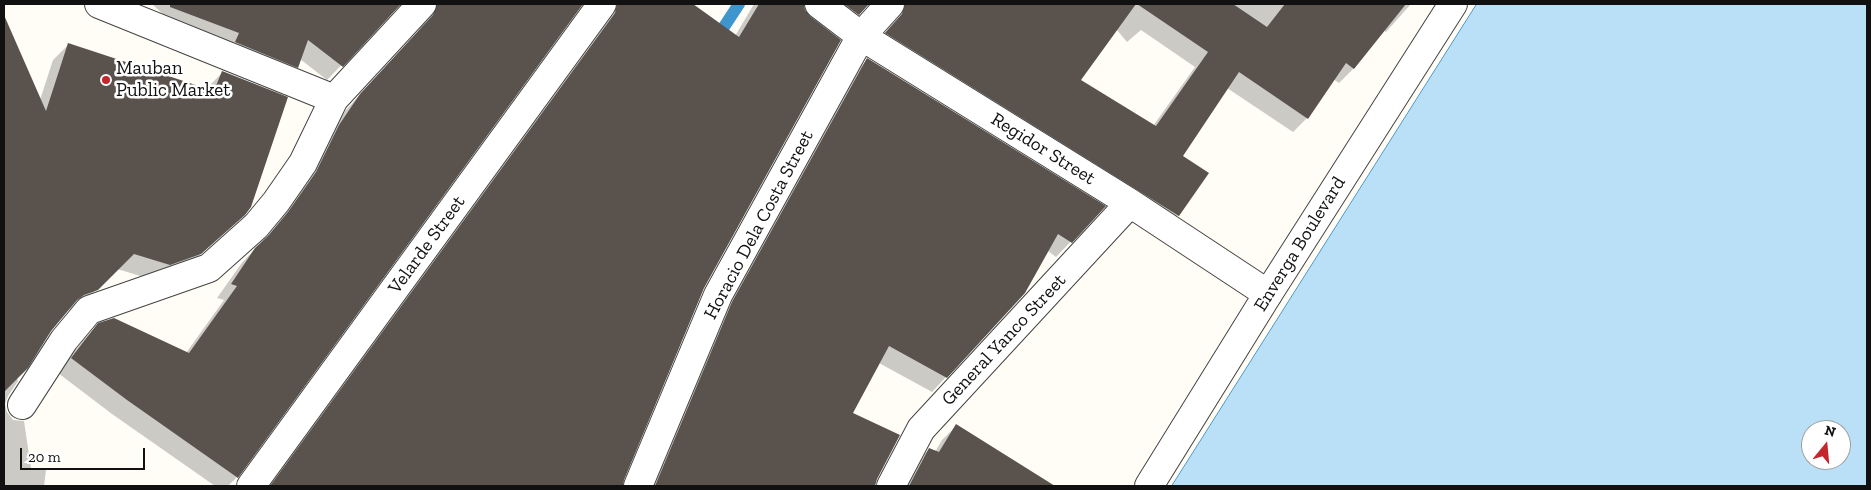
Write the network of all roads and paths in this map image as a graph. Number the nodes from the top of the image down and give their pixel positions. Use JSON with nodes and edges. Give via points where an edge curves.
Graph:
{"nodes":[{"id":1,"x":422,"y":4,"type":"edge"},
{"id":2,"x":602,"y":4,"type":"edge"},
{"id":3,"x":819,"y":4,"type":"edge"},
{"id":4,"x":890,"y":4,"type":"edge"},
{"id":5,"x":1453,"y":4,"type":"edge"},
{"id":6,"x":105,"y":5,"type":"edge"},
{"id":7,"x":861,"y":36,"type":"junction"},
{"id":8,"x":334,"y":99,"type":"junction"},
{"id":9,"x":1130,"y":202,"type":"junction"},
{"id":10,"x":1268,"y":294,"type":"junction"},
{"id":11,"x":22,"y":405,"type":"dead end"},
{"id":12,"x":251,"y":486,"type":"edge"},
{"id":13,"x":638,"y":486,"type":"edge"},
{"id":14,"x":891,"y":486,"type":"edge"},
{"id":15,"x":1149,"y":486,"type":"edge"}],
"edges":[{"from":1,"to":8,"type":"street"},
{"from":2,"to":12,"type":"street","name":"Velarde Street"},
{"from":3,"to":7,"type":"street","name":"Regidor Street"},
{"from":4,"to":7,"type":"street","name":"Horacio Dela Costa Street"},
{"from":5,"to":10,"type":"street","name":"Enverga Boulevard"},
{"from":6,"to":8,"type":"street"},
{"from":7,"to":9,"type":"street","name":"Regidor Street"},
{"from":7,"to":13,"type":"street","name":"Horacio Dela Costa Street","via":[[718,295]]},
{"from":8,"to":11,"type":"street","via":[[303,163],[256,226],[209,268],[89,310],[64,340]]},
{"from":9,"to":10,"type":"street","name":"Regidor Street"},
{"from":9,"to":14,"type":"street","name":"General Yanco Street","via":[[921,429]]},
{"from":10,"to":15,"type":"street","name":"Enverga Boulevard"}]}
